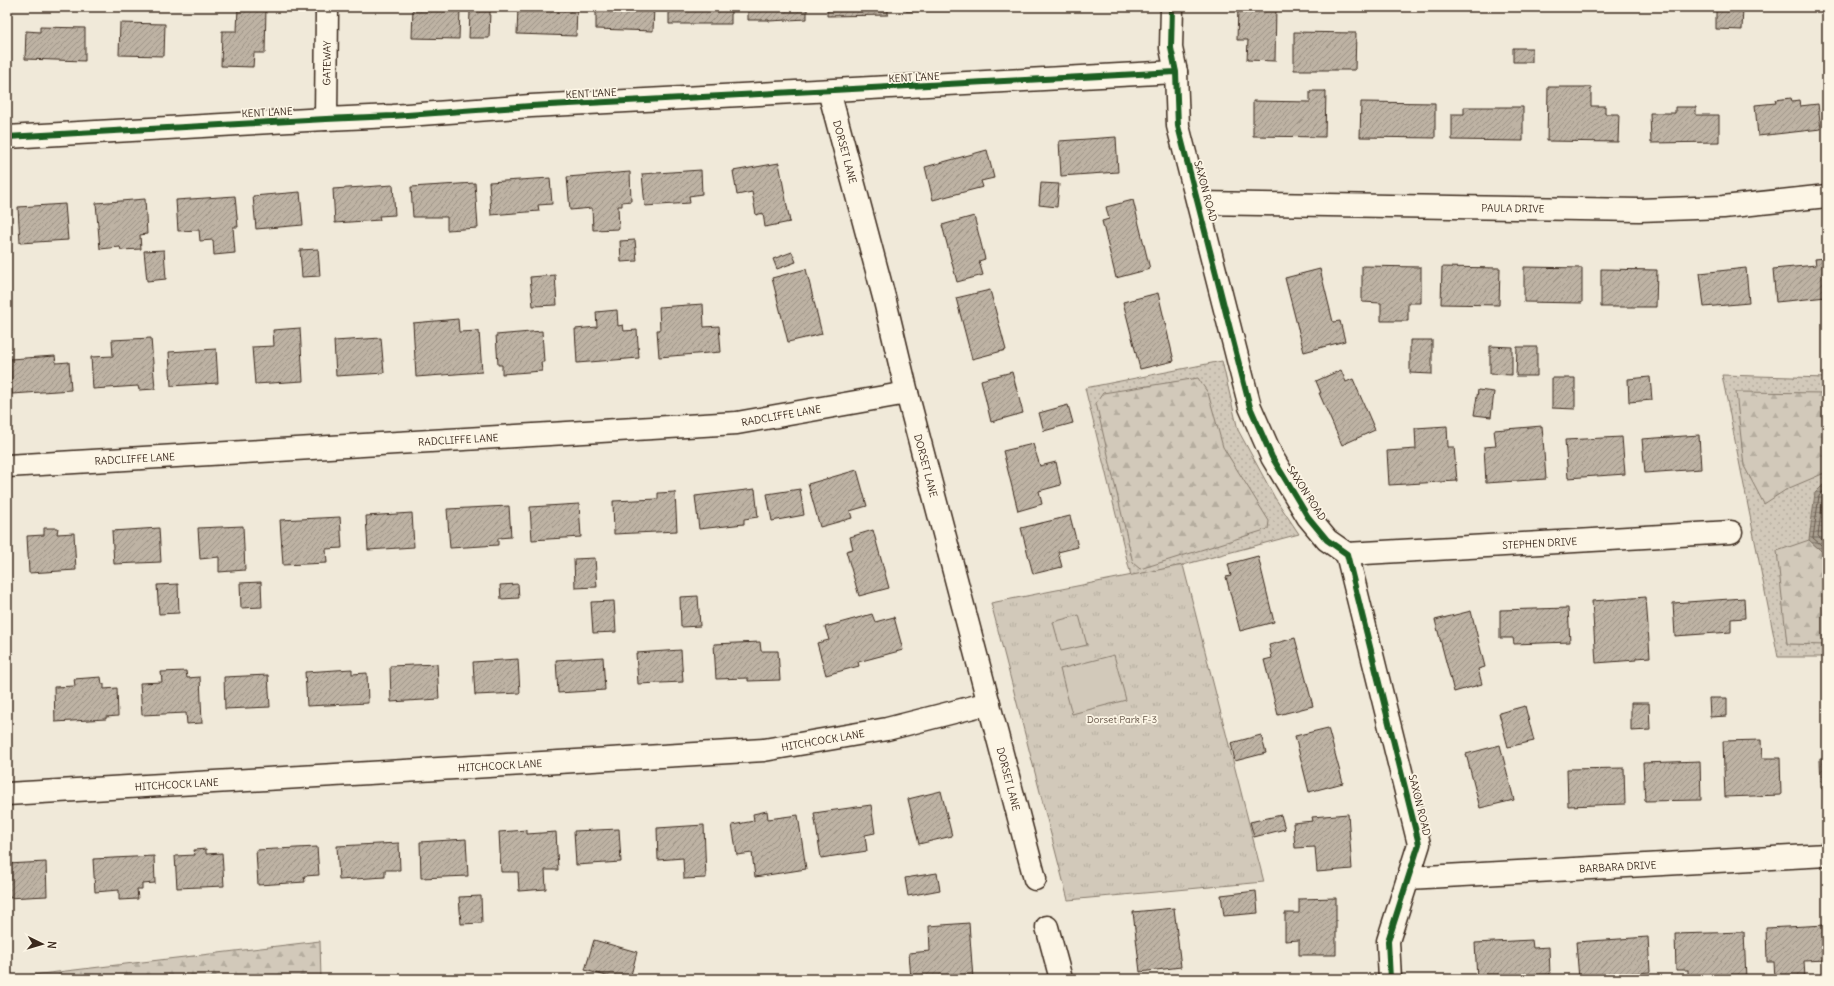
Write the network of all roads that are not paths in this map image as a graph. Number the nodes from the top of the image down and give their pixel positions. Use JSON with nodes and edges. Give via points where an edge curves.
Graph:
{"nodes":[{"id":1,"x":327,"y":7,"type":"edge"},
{"id":2,"x":1172,"y":7,"type":"edge"},
{"id":3,"x":1176,"y":72,"type":"junction"},
{"id":4,"x":829,"y":91,"type":"junction"},
{"id":5,"x":326,"y":119,"type":"junction"},
{"id":6,"x":7,"y":137,"type":"edge"},
{"id":7,"x":1827,"y":196,"type":"edge"},
{"id":8,"x":1199,"y":203,"type":"junction"},
{"id":9,"x":907,"y":393,"type":"junction"},
{"id":10,"x":7,"y":466,"type":"edge"},
{"id":11,"x":1731,"y":532,"type":"dead end"},
{"id":12,"x":1347,"y":554,"type":"junction"},
{"id":13,"x":989,"y":703,"type":"junction"},
{"id":14,"x":7,"y":794,"type":"edge"},
{"id":15,"x":1827,"y":855,"type":"edge"},
{"id":16,"x":1408,"y":878,"type":"junction"},
{"id":17,"x":1035,"y":879,"type":"dead end"},
{"id":18,"x":1047,"y":927,"type":"dead end"},
{"id":19,"x":1061,"y":979,"type":"edge"},
{"id":20,"x":1390,"y":979,"type":"edge"}],
"edges":[{"from":1,"to":5,"type":"street","name":"GATEWAY"},
{"from":2,"to":3,"type":"street","name":"SAXON ROAD","via":[[1171,48]]},
{"from":3,"to":4,"type":"street","name":"KENT LANE"},
{"from":3,"to":8,"type":"street","name":"SAXON ROAD","via":[[1178,126]]},
{"from":4,"to":5,"type":"street","name":"KENT LANE"},
{"from":4,"to":9,"type":"street","name":"DORSET LANE"},
{"from":5,"to":6,"type":"street","name":"KENT LANE"},
{"from":7,"to":8,"type":"street","name":"PAULA DRIVE","via":[[1722,207],[1638,210]]},
{"from":8,"to":12,"type":"street","name":"SAXON ROAD","via":[[1250,408],[1272,457],[1308,517],[1327,540]]},
{"from":9,"to":10,"type":"street","name":"RADCLIFFE LANE","via":[[737,423]]},
{"from":9,"to":13,"type":"street","name":"DORSET LANE"},
{"from":11,"to":12,"type":"street","name":"STEPHEN DRIVE"},
{"from":12,"to":16,"type":"street","name":"SAXON ROAD","via":[[1419,844]]},
{"from":13,"to":14,"type":"street","name":"HITCHCOCK LANE","via":[[887,730],[764,750]]},
{"from":13,"to":17,"type":"street","name":"DORSET LANE"},
{"from":15,"to":16,"type":"street","name":"BARBARA DRIVE"},
{"from":16,"to":20,"type":"street","name":"SAXON ROAD","via":[[1388,940]]},
{"from":18,"to":19,"type":"street"}]}
